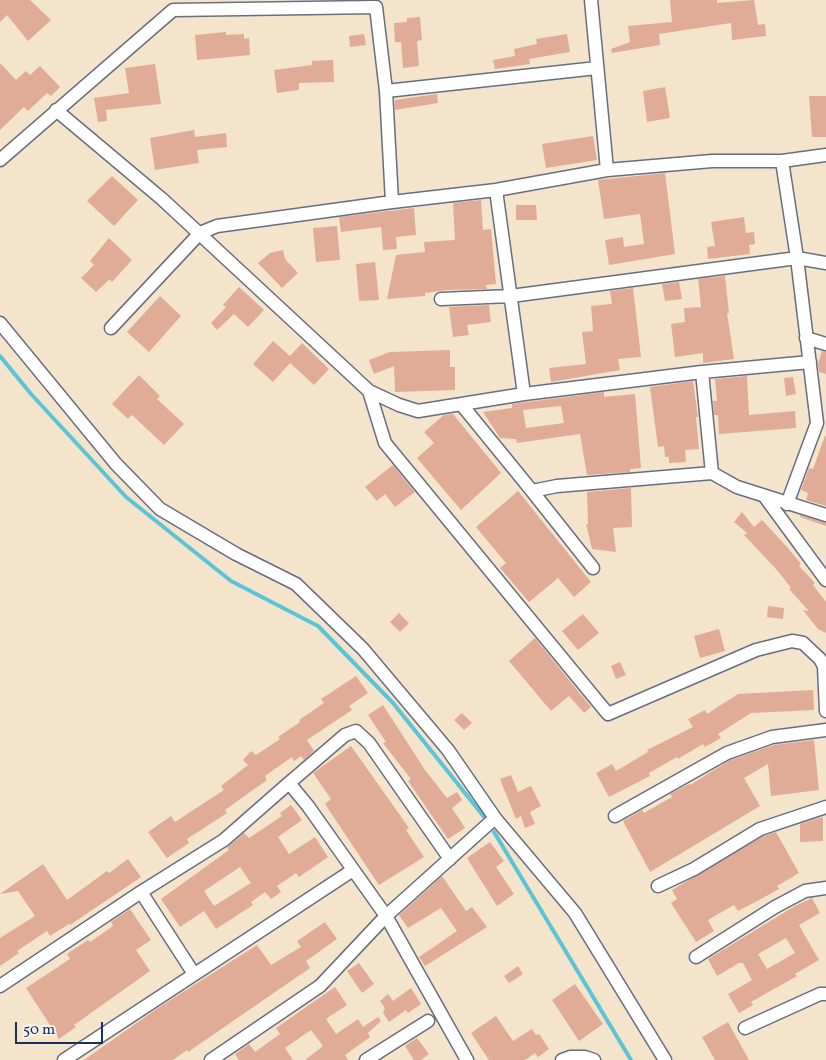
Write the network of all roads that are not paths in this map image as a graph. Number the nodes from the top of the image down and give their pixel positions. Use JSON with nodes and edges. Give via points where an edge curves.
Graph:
{"nodes":[{"id":1,"x":591,"y":0,"type":"edge"},
{"id":2,"x":597,"y":68,"type":"junction"},
{"id":3,"x":386,"y":91,"type":"junction"},
{"id":4,"x":56,"y":110,"type":"junction"},
{"id":5,"x":826,"y":156,"type":"edge"},
{"id":6,"x":0,"y":160,"type":"edge"},
{"id":7,"x":782,"y":160,"type":"junction"},
{"id":8,"x":607,"y":170,"type":"junction"},
{"id":9,"x":496,"y":190,"type":"junction"},
{"id":10,"x":392,"y":202,"type":"junction"},
{"id":11,"x":200,"y":233,"type":"junction"},
{"id":12,"x":797,"y":258,"type":"junction"},
{"id":13,"x":825,"y":262,"type":"edge"},
{"id":14,"x":511,"y":296,"type":"junction"},
{"id":15,"x":441,"y":299,"type":"dead end"},
{"id":16,"x":0,"y":324,"type":"edge"},
{"id":17,"x":111,"y":328,"type":"dead end"},
{"id":18,"x":806,"y":338,"type":"junction"},
{"id":19,"x":826,"y":344,"type":"edge"},
{"id":20,"x":810,"y":362,"type":"junction"},
{"id":21,"x":702,"y":372,"type":"junction"},
{"id":22,"x":369,"y":391,"type":"junction"},
{"id":23,"x":524,"y":394,"type":"junction"},
{"id":24,"x":461,"y":404,"type":"junction"},
{"id":25,"x":821,"y":424,"type":"edge"},
{"id":26,"x":712,"y":473,"type":"junction"},
{"id":27,"x":532,"y":491,"type":"junction"},
{"id":28,"x":765,"y":497,"type":"junction"},
{"id":29,"x":787,"y":504,"type":"junction"},
{"id":30,"x":826,"y":516,"type":"edge"},
{"id":31,"x":594,"y":568,"type":"dead end"},
{"id":32,"x":826,"y":580,"type":"edge"},
{"id":33,"x":826,"y":711,"type":"edge"},
{"id":34,"x":826,"y":730,"type":"edge"},
{"id":35,"x":289,"y":783,"type":"junction"},
{"id":36,"x":826,"y":808,"type":"edge"},
{"id":37,"x":615,"y":816,"type":"dead end"},
{"id":38,"x":496,"y":818,"type":"junction"},
{"id":39,"x":450,"y":859,"type":"junction"},
{"id":40,"x":353,"y":870,"type":"junction"},
{"id":41,"x":658,"y":886,"type":"dead end"},
{"id":42,"x":826,"y":888,"type":"edge"},
{"id":43,"x":141,"y":892,"type":"junction"},
{"id":44,"x":386,"y":916,"type":"junction"},
{"id":45,"x":696,"y":957,"type":"dead end"},
{"id":46,"x":194,"y":974,"type":"junction"},
{"id":47,"x":0,"y":986,"type":"edge"},
{"id":48,"x":826,"y":994,"type":"edge"},
{"id":49,"x":428,"y":1021,"type":"dead end"},
{"id":50,"x":745,"y":1028,"type":"dead end"},
{"id":51,"x":64,"y":1060,"type":"edge"},
{"id":52,"x":211,"y":1060,"type":"edge"},
{"id":53,"x":366,"y":1060,"type":"edge"},
{"id":54,"x":466,"y":1060,"type":"edge"},
{"id":55,"x":562,"y":1060,"type":"edge"},
{"id":56,"x":594,"y":1060,"type":"edge"},
{"id":57,"x":665,"y":1060,"type":"edge"}],
"edges":[{"from":1,"to":2,"type":"street"},
{"from":2,"to":3,"type":"street"},
{"from":2,"to":8,"type":"street"},
{"from":3,"to":4,"type":"street","via":[[376,7],[173,10]]},
{"from":3,"to":10,"type":"street"},
{"from":4,"to":6,"type":"street"},
{"from":4,"to":11,"type":"street"},
{"from":5,"to":7,"type":"street"},
{"from":7,"to":8,"type":"street","via":[[712,161]]},
{"from":7,"to":12,"type":"street"},
{"from":8,"to":9,"type":"street"},
{"from":9,"to":10,"type":"street"},
{"from":9,"to":14,"type":"street"},
{"from":10,"to":11,"type":"street","via":[[217,226]]},
{"from":11,"to":17,"type":"street"},
{"from":11,"to":22,"type":"street"},
{"from":12,"to":13,"type":"street"},
{"from":12,"to":14,"type":"street"},
{"from":12,"to":18,"type":"street"},
{"from":14,"to":15,"type":"street"},
{"from":14,"to":23,"type":"street"},
{"from":16,"to":38,"type":"street","via":[[116,464],[160,508],[236,554],[296,584],[322,608],[363,649],[448,750]]},
{"from":18,"to":19,"type":"street"},
{"from":18,"to":20,"type":"street"},
{"from":20,"to":21,"type":"street"},
{"from":20,"to":25,"type":"street"},
{"from":21,"to":23,"type":"street"},
{"from":21,"to":26,"type":"street"},
{"from":22,"to":24,"type":"street","via":[[418,411]]},
{"from":22,"to":33,"type":"street","via":[[385,443],[608,714],[756,650],[792,641],[803,643],[824,666]]},
{"from":23,"to":24,"type":"street"},
{"from":24,"to":27,"type":"street"},
{"from":25,"to":29,"type":"street"},
{"from":26,"to":27,"type":"street"},
{"from":26,"to":28,"type":"street"},
{"from":27,"to":31,"type":"street"},
{"from":28,"to":29,"type":"street"},
{"from":28,"to":32,"type":"street"},
{"from":29,"to":30,"type":"street"},
{"from":34,"to":37,"type":"street","via":[[772,737],[727,753]]},
{"from":35,"to":39,"type":"street","via":[[345,735],[356,731],[369,743]]},
{"from":35,"to":40,"type":"street"},
{"from":35,"to":43,"type":"street","via":[[224,840]]},
{"from":36,"to":41,"type":"street","via":[[760,829],[694,869]]},
{"from":38,"to":39,"type":"street"},
{"from":38,"to":57,"type":"street","via":[[575,913]]},
{"from":39,"to":44,"type":"street"},
{"from":40,"to":44,"type":"street"},
{"from":40,"to":46,"type":"street"},
{"from":42,"to":45,"type":"street","via":[[805,891]]},
{"from":43,"to":46,"type":"street"},
{"from":43,"to":47,"type":"street"},
{"from":44,"to":52,"type":"street","via":[[320,986]]},
{"from":44,"to":54,"type":"street"},
{"from":46,"to":51,"type":"street"},
{"from":48,"to":50,"type":"street"},
{"from":49,"to":53,"type":"street"},
{"from":55,"to":56,"type":"street","via":[[585,1056]]}]}
